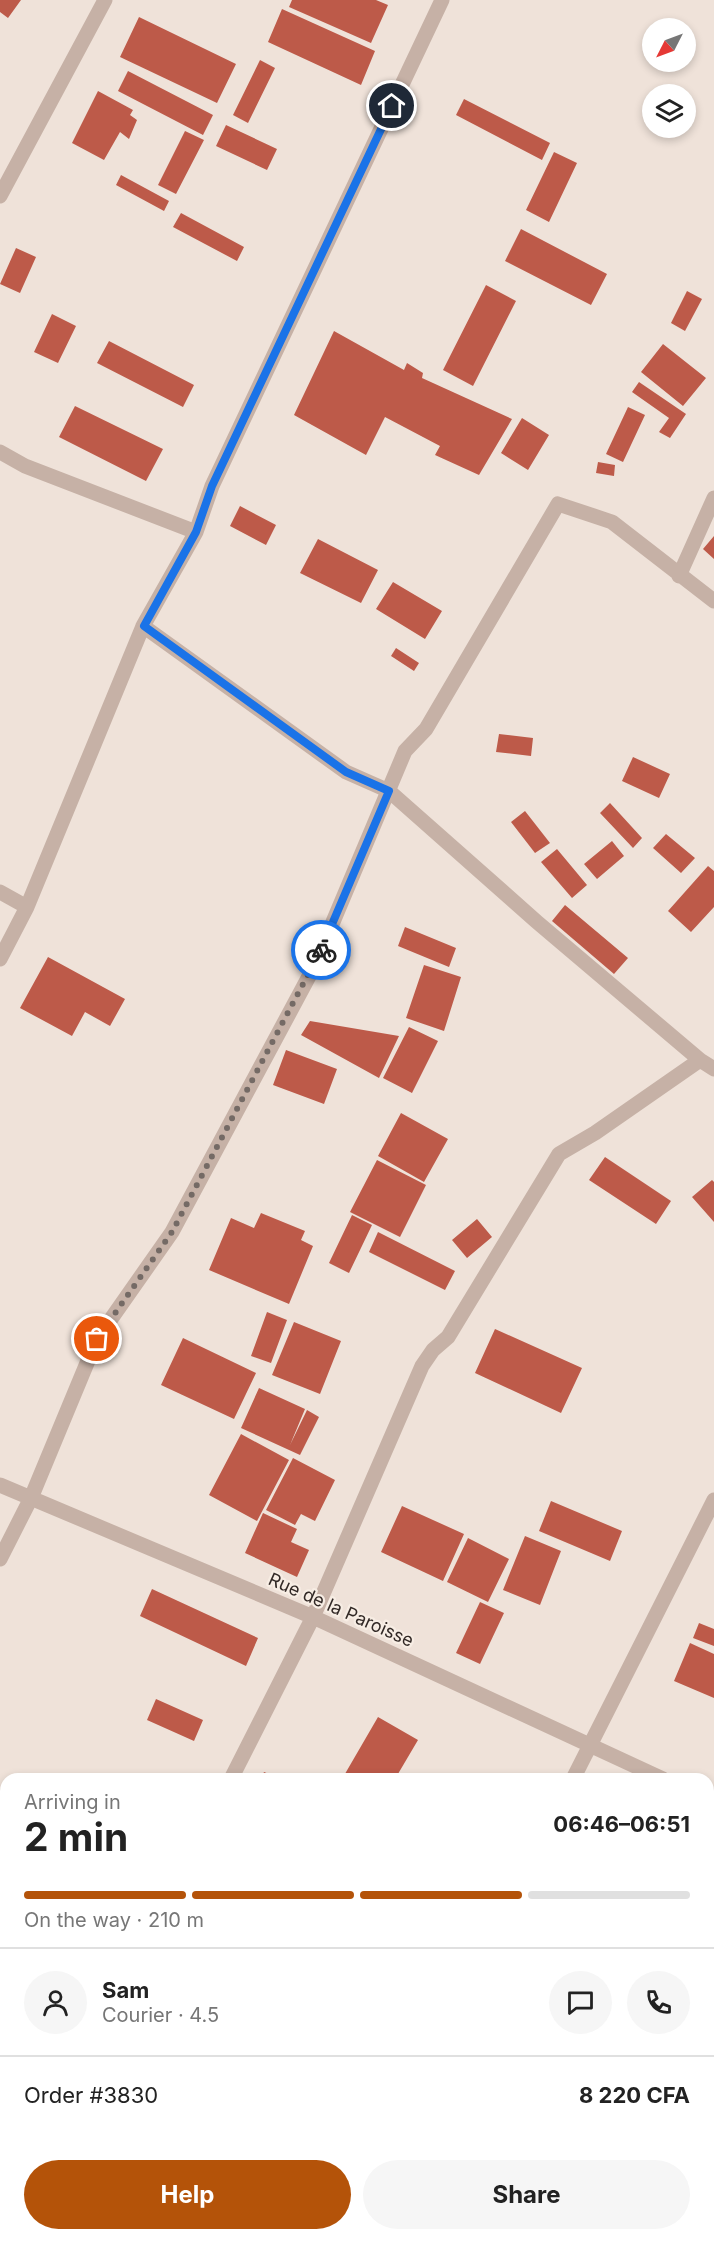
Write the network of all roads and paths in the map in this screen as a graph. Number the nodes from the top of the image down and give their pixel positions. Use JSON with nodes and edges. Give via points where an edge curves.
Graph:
{"nodes":[{"id":1,"x":105,"y":0,"type":"edge"},
{"id":2,"x":442,"y":0,"type":"edge"},
{"id":3,"x":0,"y":196,"type":"edge"},
{"id":4,"x":0,"y":452,"type":"edge"},
{"id":5,"x":714,"y":498,"type":"edge"},
{"id":6,"x":196,"y":532,"type":"junction"},
{"id":7,"x":679,"y":576,"type":"junction"},
{"id":8,"x":714,"y":601,"type":"edge"},
{"id":9,"x":144,"y":626,"type":"junction"},
{"id":10,"x":389,"y":791,"type":"junction"},
{"id":11,"x":0,"y":892,"type":"edge"},
{"id":12,"x":27,"y":907,"type":"junction"},
{"id":13,"x":0,"y":959,"type":"edge"},
{"id":14,"x":700,"y":1060,"type":"junction"},
{"id":15,"x":714,"y":1069,"type":"edge"},
{"id":16,"x":0,"y":1485,"type":"edge"},
{"id":17,"x":31,"y":1498,"type":"junction"},
{"id":18,"x":714,"y":1500,"type":"edge"},
{"id":19,"x":0,"y":1559,"type":"edge"},
{"id":20,"x":313,"y":1617,"type":"junction"},
{"id":21,"x":591,"y":1746,"type":"junction"},
{"id":22,"x":234,"y":1773,"type":"edge"},
{"id":23,"x":576,"y":1773,"type":"edge"},
{"id":24,"x":650,"y":1773,"type":"edge"}],
"edges":[{"from":1,"to":3,"type":"street"},
{"from":2,"to":6,"type":"street","via":[[212,486]]},
{"from":4,"to":6,"type":"street","via":[[25,466]]},
{"from":5,"to":7,"type":"street"},
{"from":6,"to":9,"type":"street"},
{"from":7,"to":8,"type":"street"},
{"from":7,"to":10,"type":"street","via":[[612,522],[558,504],[426,729],[405,751]]},
{"from":9,"to":10,"type":"street","via":[[346,772]]},
{"from":9,"to":12,"type":"street"},
{"from":10,"to":14,"type":"street"},
{"from":10,"to":17,"type":"street","via":[[308,977],[172,1232],[97,1339]]},
{"from":11,"to":12,"type":"street"},
{"from":12,"to":13,"type":"street"},
{"from":14,"to":15,"type":"street"},
{"from":14,"to":20,"type":"street","via":[[596,1133],[559,1154],[448,1337],[422,1366]]},
{"from":16,"to":17,"type":"street","name":"Rue de la Paroisse"},
{"from":17,"to":19,"type":"street"},
{"from":17,"to":20,"type":"street","name":"Rue de la Paroisse"},
{"from":18,"to":21,"type":"street"},
{"from":20,"to":21,"type":"street","name":"Rue de la Paroisse"},
{"from":20,"to":22,"type":"street"},
{"from":21,"to":23,"type":"street"},
{"from":21,"to":24,"type":"street","name":"Rue de la Paroisse"}]}
